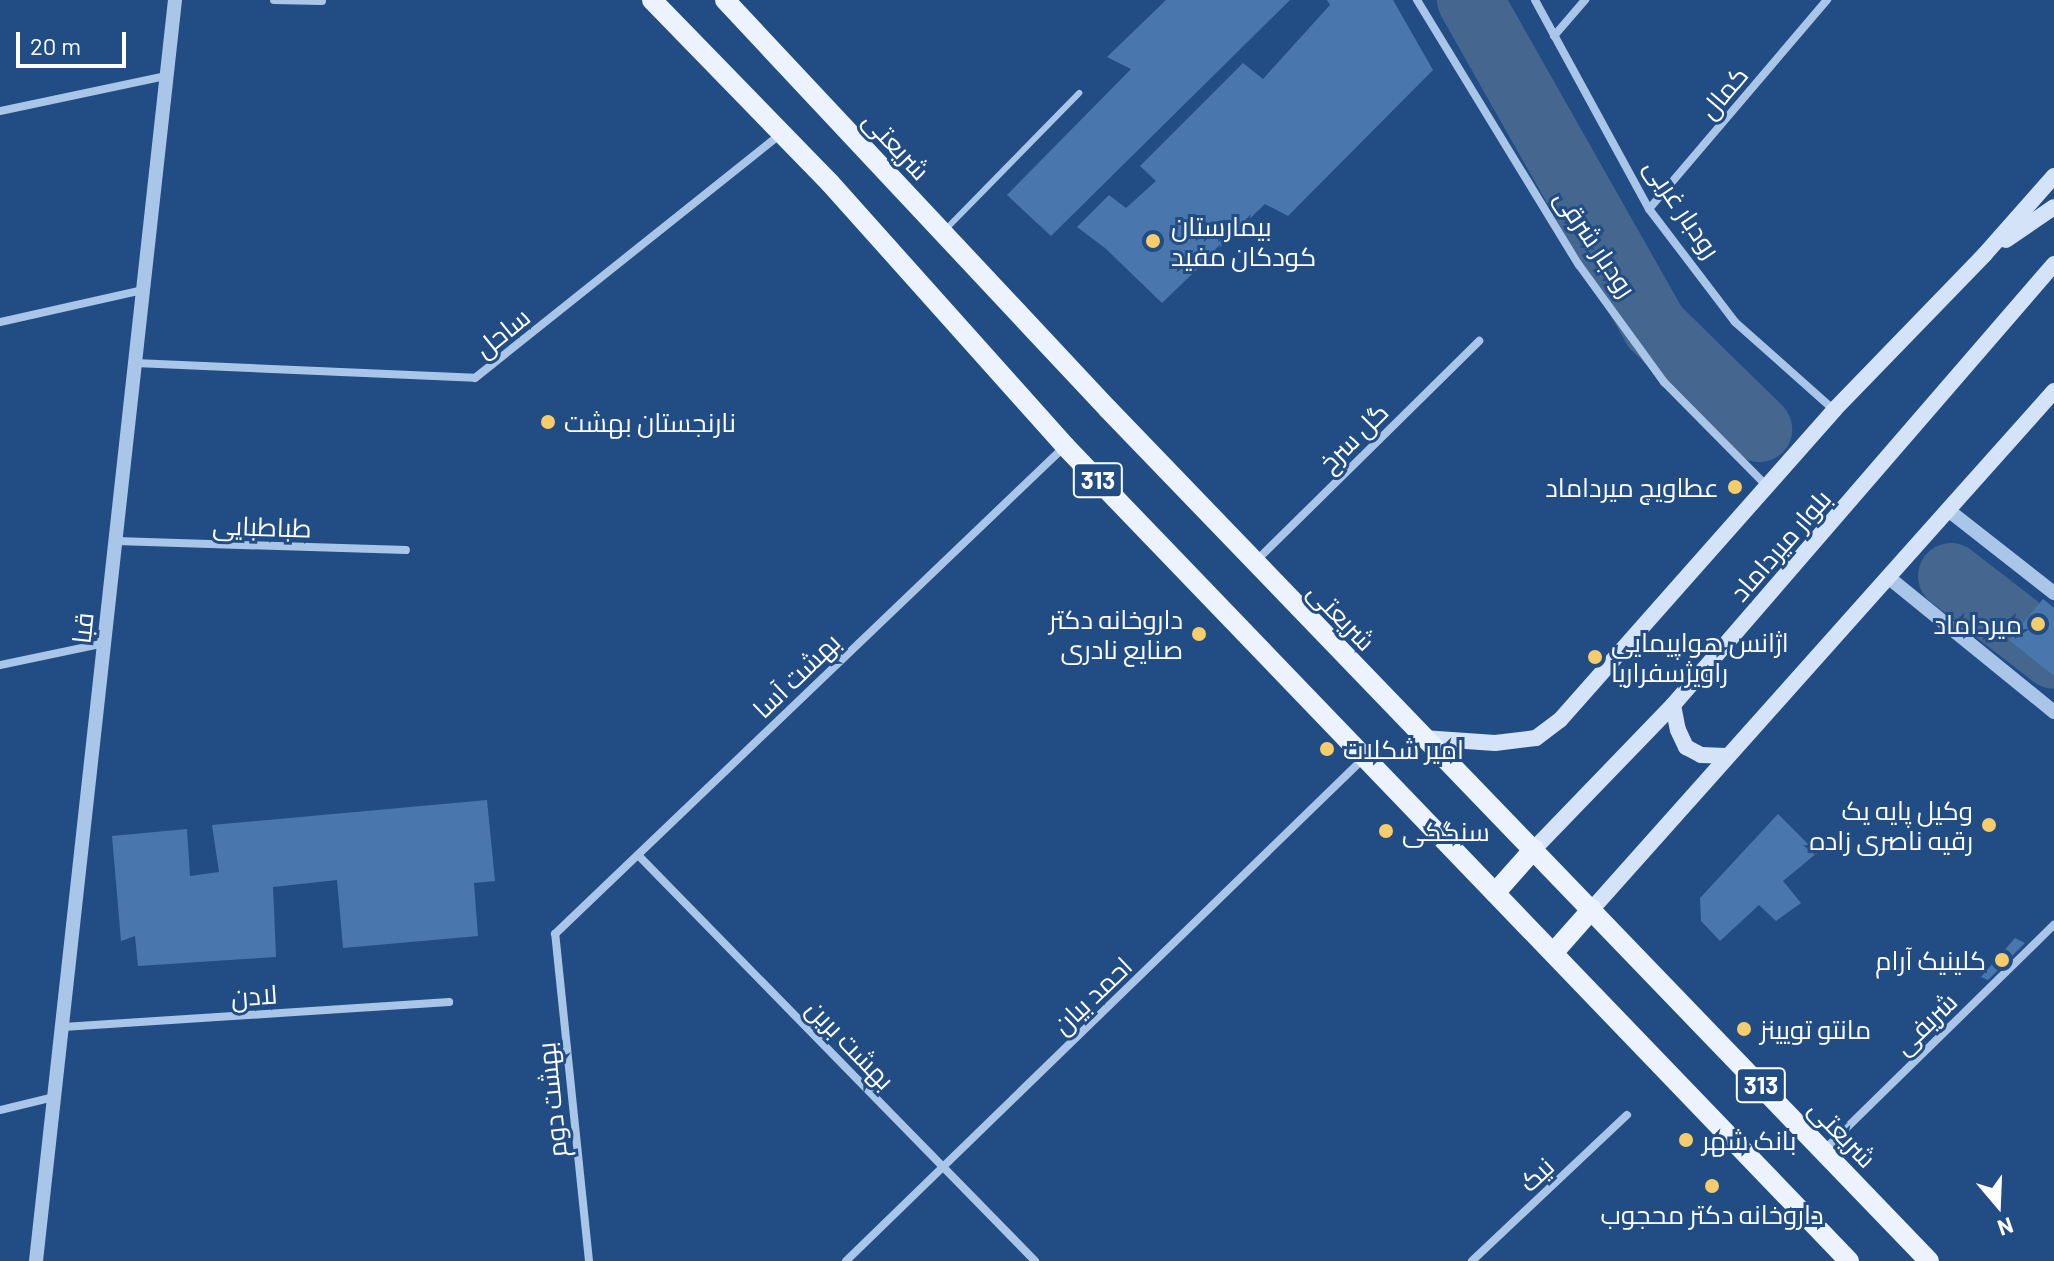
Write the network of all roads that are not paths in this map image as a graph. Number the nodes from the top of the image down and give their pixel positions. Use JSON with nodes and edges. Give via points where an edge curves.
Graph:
{"nodes":[{"id":1,"x":175,"y":0,"type":"edge"},
{"id":2,"x":274,"y":0,"type":"edge"},
{"id":3,"x":652,"y":0,"type":"edge"},
{"id":4,"x":725,"y":0,"type":"edge"},
{"id":5,"x":1417,"y":0,"type":"edge"},
{"id":6,"x":1535,"y":0,"type":"edge"},
{"id":7,"x":1585,"y":0,"type":"edge"},
{"id":8,"x":1827,"y":0,"type":"edge"},
{"id":9,"x":322,"y":1,"type":"edge"},
{"id":10,"x":1554,"y":36,"type":"junction"},
{"id":11,"x":166,"y":76,"type":"junction"},
{"id":12,"x":1079,"y":93,"type":"dead end"},
{"id":13,"x":0,"y":111,"type":"edge"},
{"id":14,"x":781,"y":134,"type":"junction"},
{"id":15,"x":2054,"y":176,"type":"edge"},
{"id":16,"x":2054,"y":207,"type":"edge"},
{"id":17,"x":1649,"y":209,"type":"junction"},
{"id":18,"x":943,"y":232,"type":"junction"},
{"id":19,"x":1985,"y":254,"type":"junction"},
{"id":20,"x":2054,"y":264,"type":"edge"},
{"id":21,"x":143,"y":290,"type":"junction"},
{"id":22,"x":0,"y":322,"type":"edge"},
{"id":23,"x":1479,"y":341,"type":"dead end"},
{"id":24,"x":135,"y":363,"type":"junction"},
{"id":25,"x":2054,"y":391,"type":"edge"},
{"id":26,"x":1834,"y":410,"type":"junction"},
{"id":27,"x":1065,"y":446,"type":"junction"},
{"id":28,"x":1768,"y":487,"type":"junction"},
{"id":29,"x":1948,"y":510,"type":"junction"},
{"id":30,"x":116,"y":541,"type":"junction"},
{"id":31,"x":406,"y":550,"type":"dead end"},
{"id":32,"x":1255,"y":562,"type":"junction"},
{"id":33,"x":1888,"y":577,"type":"junction"},
{"id":34,"x":2054,"y":593,"type":"edge"},
{"id":35,"x":105,"y":643,"type":"junction"},
{"id":36,"x":0,"y":665,"type":"edge"},
{"id":37,"x":1673,"y":705,"type":"junction"},
{"id":38,"x":2054,"y":712,"type":"edge"},
{"id":39,"x":1423,"y":738,"type":"junction"},
{"id":40,"x":1366,"y":756,"type":"junction"},
{"id":41,"x":1726,"y":756,"type":"junction"},
{"id":42,"x":1534,"y":849,"type":"junction"},
{"id":43,"x":638,"y":855,"type":"junction"},
{"id":44,"x":1495,"y":893,"type":"junction"},
{"id":45,"x":1592,"y":909,"type":"junction"},
{"id":46,"x":2054,"y":925,"type":"edge"},
{"id":47,"x":555,"y":934,"type":"joint"},
{"id":48,"x":1554,"y":952,"type":"junction"},
{"id":49,"x":449,"y":1002,"type":"dead end"},
{"id":50,"x":63,"y":1027,"type":"junction"},
{"id":51,"x":54,"y":1097,"type":"junction"},
{"id":52,"x":0,"y":1110,"type":"edge"},
{"id":53,"x":1627,"y":1115,"type":"dead end"},
{"id":54,"x":1824,"y":1151,"type":"junction"},
{"id":55,"x":944,"y":1168,"type":"junction"},
{"id":56,"x":36,"y":1261,"type":"edge"},
{"id":57,"x":589,"y":1261,"type":"edge"},
{"id":58,"x":846,"y":1261,"type":"edge"},
{"id":59,"x":1035,"y":1261,"type":"edge"},
{"id":60,"x":1472,"y":1261,"type":"edge"},
{"id":61,"x":1849,"y":1261,"type":"edge"},
{"id":62,"x":1929,"y":1261,"type":"edge"}],
"edges":[{"from":1,"to":11,"type":"street","name":"قبا"},
{"from":2,"to":9,"type":"street"},
{"from":3,"to":14,"type":"main road","number":"313"},
{"from":4,"to":18,"type":"main road","name":"شریعتی","number":"313"},
{"from":5,"to":28,"type":"street","name":"رودبار شرقی","via":[[1579,265],[1664,382]]},
{"from":6,"to":10,"type":"street","name":"رودبار غربی"},
{"from":7,"to":10,"type":"street"},
{"from":8,"to":17,"type":"street","name":"کمال"},
{"from":10,"to":17,"type":"street","name":"رودبار غربی"},
{"from":11,"to":13,"type":"street"},
{"from":11,"to":21,"type":"street","name":"قبا"},
{"from":12,"to":18,"type":"lane"},
{"from":14,"to":24,"type":"street","name":"ساحل","via":[[475,378]]},
{"from":14,"to":27,"type":"main road","number":"313"},
{"from":15,"to":19,"type":"main road"},
{"from":16,"to":19,"type":"main road"},
{"from":17,"to":26,"type":"street","name":"رودبار غربی","via":[[1735,322]]},
{"from":18,"to":32,"type":"main road","name":"شریعتی","number":"313"},
{"from":19,"to":26,"type":"main road"},
{"from":20,"to":37,"type":"main road","name":"بلوار میرداماد"},
{"from":21,"to":22,"type":"street"},
{"from":21,"to":24,"type":"street","name":"قبا"},
{"from":23,"to":32,"type":"street","name":"گل سرخ"},
{"from":24,"to":30,"type":"street","name":"قبا"},
{"from":25,"to":29,"type":"main road"},
{"from":26,"to":28,"type":"main road"},
{"from":27,"to":40,"type":"main road","number":"313"},
{"from":27,"to":43,"type":"street","name":"بهشت آسا"},
{"from":28,"to":39,"type":"main road","via":[[1560,720],[1536,738],[1495,743]]},
{"from":29,"to":33,"type":"main road"},
{"from":29,"to":34,"type":"street"},
{"from":30,"to":31,"type":"street","name":"طباطبایی"},
{"from":30,"to":35,"type":"street","name":"قبا"},
{"from":32,"to":39,"type":"main road","name":"شریعتی","number":"313"},
{"from":33,"to":38,"type":"street"},
{"from":33,"to":41,"type":"main road"},
{"from":35,"to":36,"type":"street"},
{"from":35,"to":50,"type":"street","name":"قبا"},
{"from":37,"to":41,"type":"main road","via":[[1686,747],[1701,755]]},
{"from":37,"to":42,"type":"main road","name":"بلوار میرداماد"},
{"from":39,"to":42,"type":"main road","name":"شریعتی","number":"313"},
{"from":40,"to":44,"type":"main road","number":"313"},
{"from":40,"to":55,"type":"street","name":"احمد بیان"},
{"from":41,"to":45,"type":"main road"},
{"from":42,"to":44,"type":"main road"},
{"from":42,"to":45,"type":"main road","name":"شریعتی","number":"313"},
{"from":43,"to":47,"type":"street","name":"بهشت آسا"},
{"from":43,"to":55,"type":"street","name":"بهشت برین"},
{"from":44,"to":48,"type":"main road","number":"313"},
{"from":45,"to":48,"type":"main road"},
{"from":45,"to":54,"type":"main road","name":"شریعتی","number":"313"},
{"from":46,"to":54,"type":"street","name":"شریفی"},
{"from":47,"to":57,"type":"street","name":"بهشت دوم"},
{"from":48,"to":61,"type":"main road","number":"313"},
{"from":49,"to":50,"type":"street","name":"لادن"},
{"from":50,"to":51,"type":"street","name":"قبا"},
{"from":51,"to":52,"type":"street"},
{"from":51,"to":56,"type":"street","name":"قبا"},
{"from":53,"to":60,"type":"street","name":"نیک"},
{"from":54,"to":62,"type":"main road","name":"شریعتی","number":"313"},
{"from":55,"to":58,"type":"street","name":"احمد بیان"},
{"from":55,"to":59,"type":"street","name":"بهشت برین"}]}
